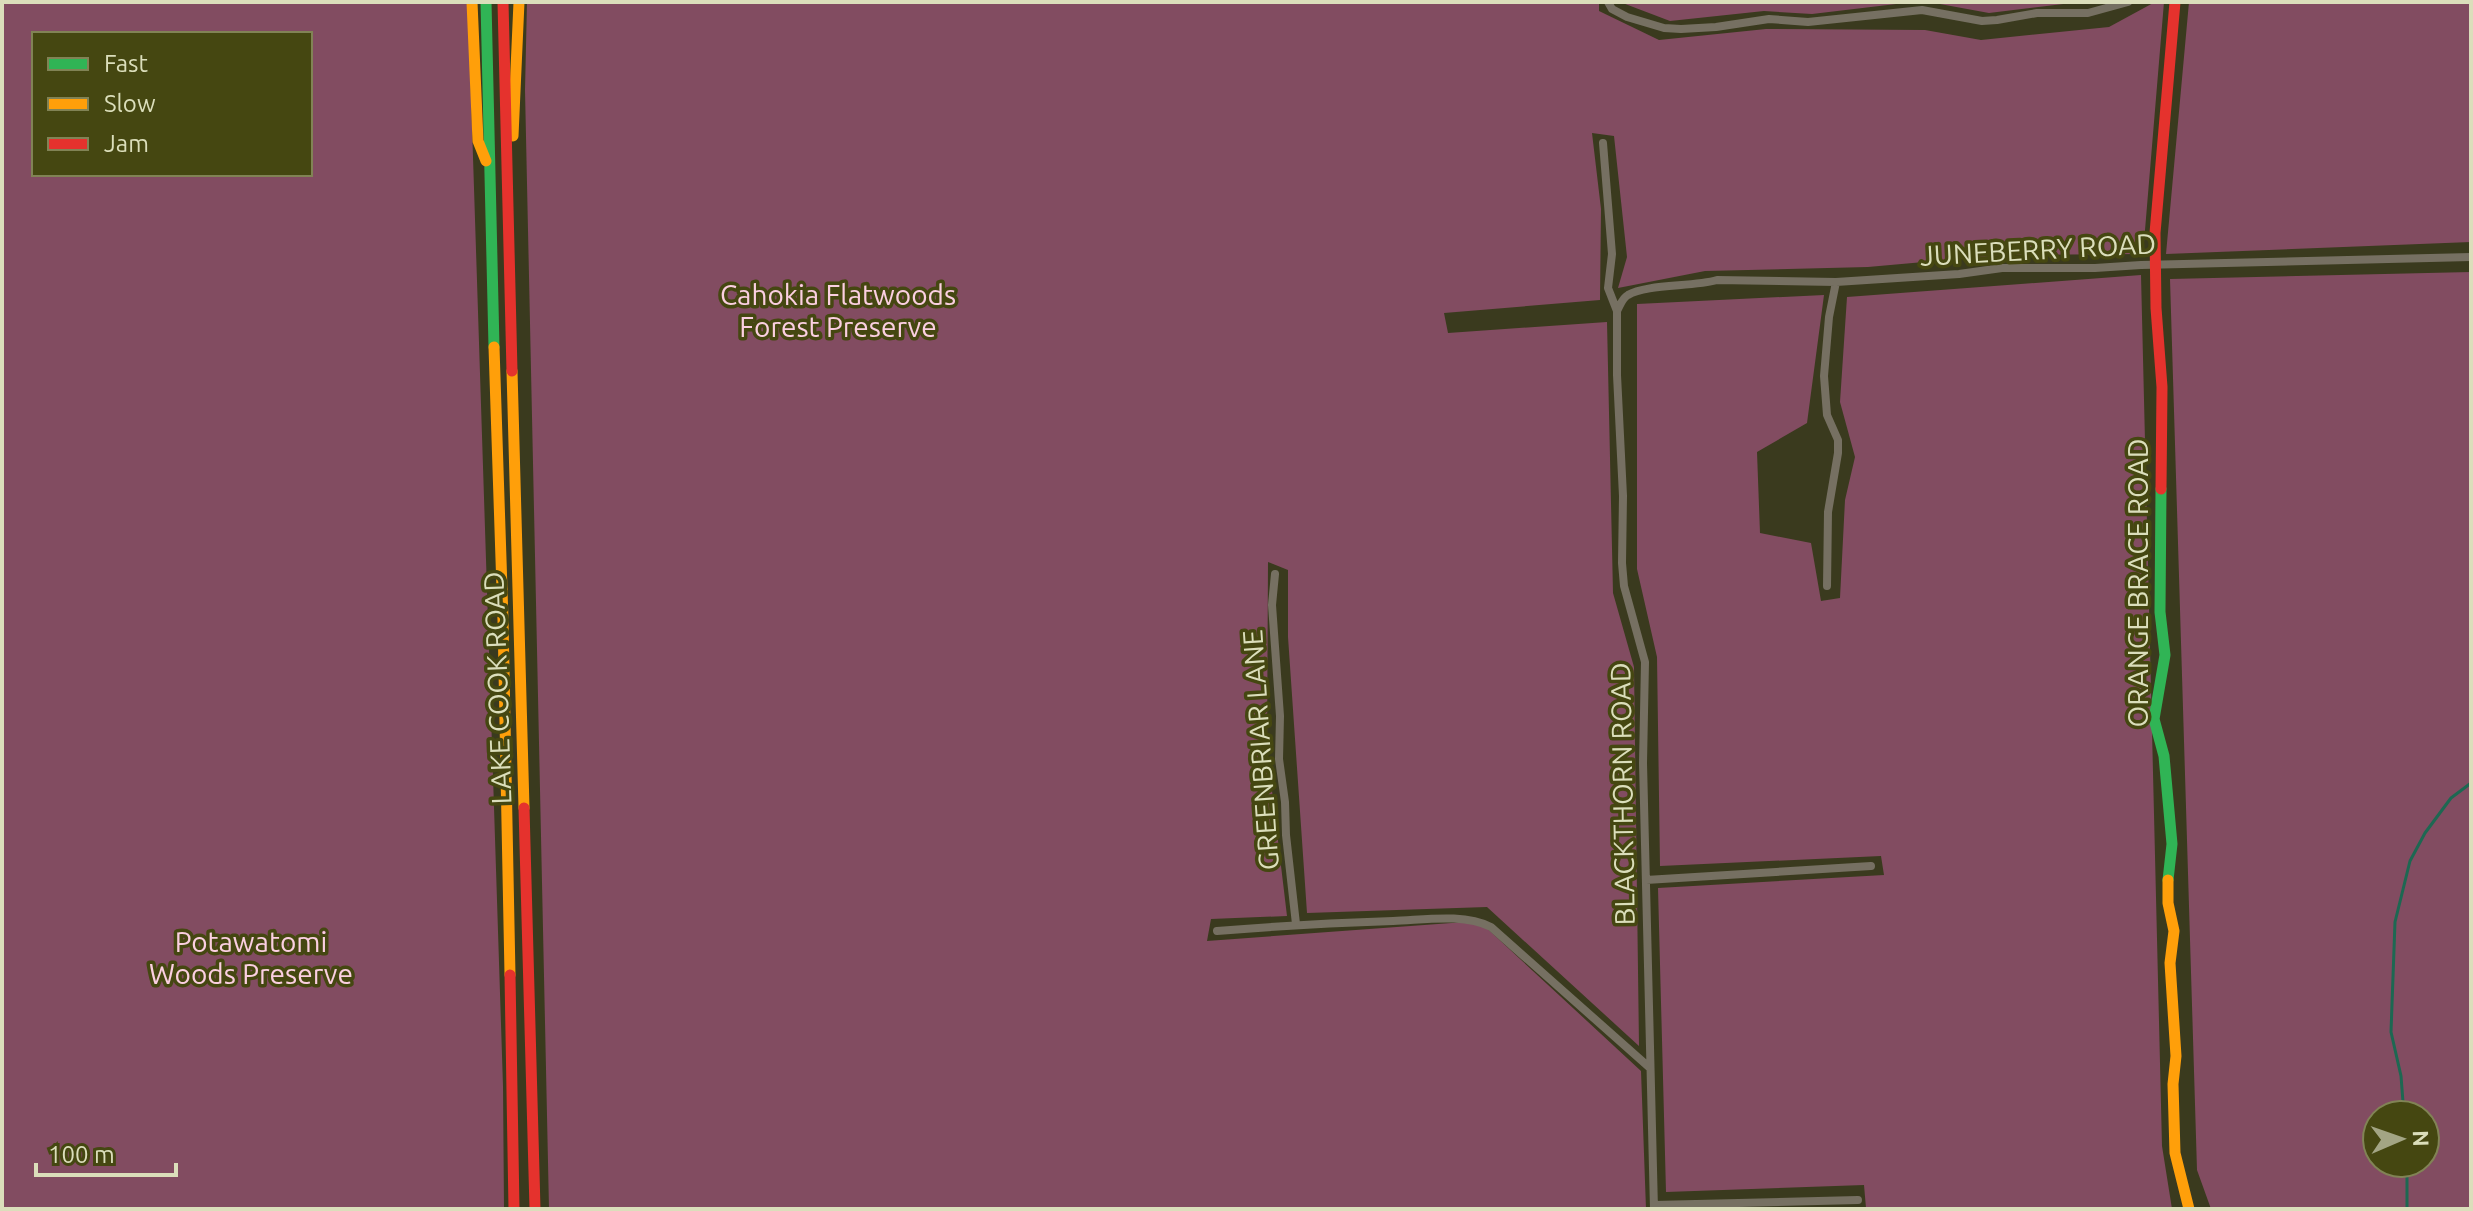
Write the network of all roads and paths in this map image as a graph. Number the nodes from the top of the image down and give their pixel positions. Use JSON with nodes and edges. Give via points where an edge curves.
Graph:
{"nodes":[{"id":1,"x":472,"y":2,"type":"edge"},
{"id":2,"x":486,"y":2,"type":"edge"},
{"id":3,"x":503,"y":2,"type":"edge"},
{"id":4,"x":519,"y":2,"type":"edge"},
{"id":5,"x":1608,"y":2,"type":"edge"},
{"id":6,"x":2128,"y":2,"type":"edge"},
{"id":7,"x":2175,"y":2,"type":"edge"},
{"id":8,"x":1603,"y":143,"type":"dead end"},
{"id":9,"x":506,"y":166,"type":"junction"},
{"id":10,"x":489,"y":168,"type":"junction"},
{"id":11,"x":2471,"y":257,"type":"edge"},
{"id":12,"x":2155,"y":265,"type":"junction"},
{"id":13,"x":1836,"y":282,"type":"junction"},
{"id":14,"x":1617,"y":311,"type":"junction"},
{"id":15,"x":1275,"y":574,"type":"dead end"},
{"id":16,"x":1827,"y":586,"type":"dead end"},
{"id":17,"x":1871,"y":866,"type":"dead end"},
{"id":18,"x":1646,"y":880,"type":"junction"},
{"id":19,"x":1296,"y":924,"type":"junction"},
{"id":20,"x":1217,"y":931,"type":"dead end"},
{"id":21,"x":1650,"y":1068,"type":"junction"},
{"id":22,"x":1858,"y":1200,"type":"dead end"},
{"id":23,"x":1654,"y":1207,"type":"edge"},
{"id":24,"x":514,"y":1209,"type":"edge"},
{"id":25,"x":535,"y":1209,"type":"edge"},
{"id":26,"x":2189,"y":1209,"type":"edge"}],
"edges":[{"from":1,"to":10,"type":"main road","via":[[478,141]]},
{"from":2,"to":10,"type":"main road"},
{"from":3,"to":9,"type":"main road"},
{"from":4,"to":9,"type":"main road","via":[[512,147]]},
{"from":5,"to":6,"type":"street","via":[[1618,13],[1681,29],[1922,10],[1997,20],[2088,13]]},
{"from":7,"to":12,"type":"main road","name":"ORANGE BRACE ROAD"},
{"from":8,"to":14,"type":"street","name":"BLACKTHORN ROAD","via":[[1612,254],[1608,288]]},
{"from":9,"to":25,"type":"main road","name":"LAKE COOK ROAD"},
{"from":10,"to":24,"type":"main road","name":"LAKE COOK ROAD"},
{"from":11,"to":12,"type":"street","name":"JUNEBERRY ROAD"},
{"from":12,"to":13,"type":"street","name":"JUNEBERRY ROAD","via":[[2002,268]]},
{"from":12,"to":26,"type":"main road","name":"ORANGE BRACE ROAD","via":[[2165,655],[2154,719],[2164,756],[2172,844],[2168,903],[2174,931],[2170,963],[2175,1153]]},
{"from":13,"to":14,"type":"street","name":"JUNEBERRY ROAD","via":[[1717,280],[1628,295]]},
{"from":13,"to":16,"type":"street","via":[[1824,376],[1827,415],[1838,440],[1828,512]]},
{"from":14,"to":18,"type":"street","name":"BLACKTHORN ROAD","via":[[1622,563],[1645,662]]},
{"from":15,"to":19,"type":"street","name":"GREENBRIAR LANE","via":[[1279,746]]},
{"from":17,"to":18,"type":"street"},
{"from":18,"to":21,"type":"street","name":"BLACKTHORN ROAD"},
{"from":19,"to":20,"type":"street"},
{"from":19,"to":21,"type":"street","via":[[1479,921]]},
{"from":21,"to":23,"type":"street","name":"BLACKTHORN ROAD"},
{"from":22,"to":23,"type":"street"}]}
